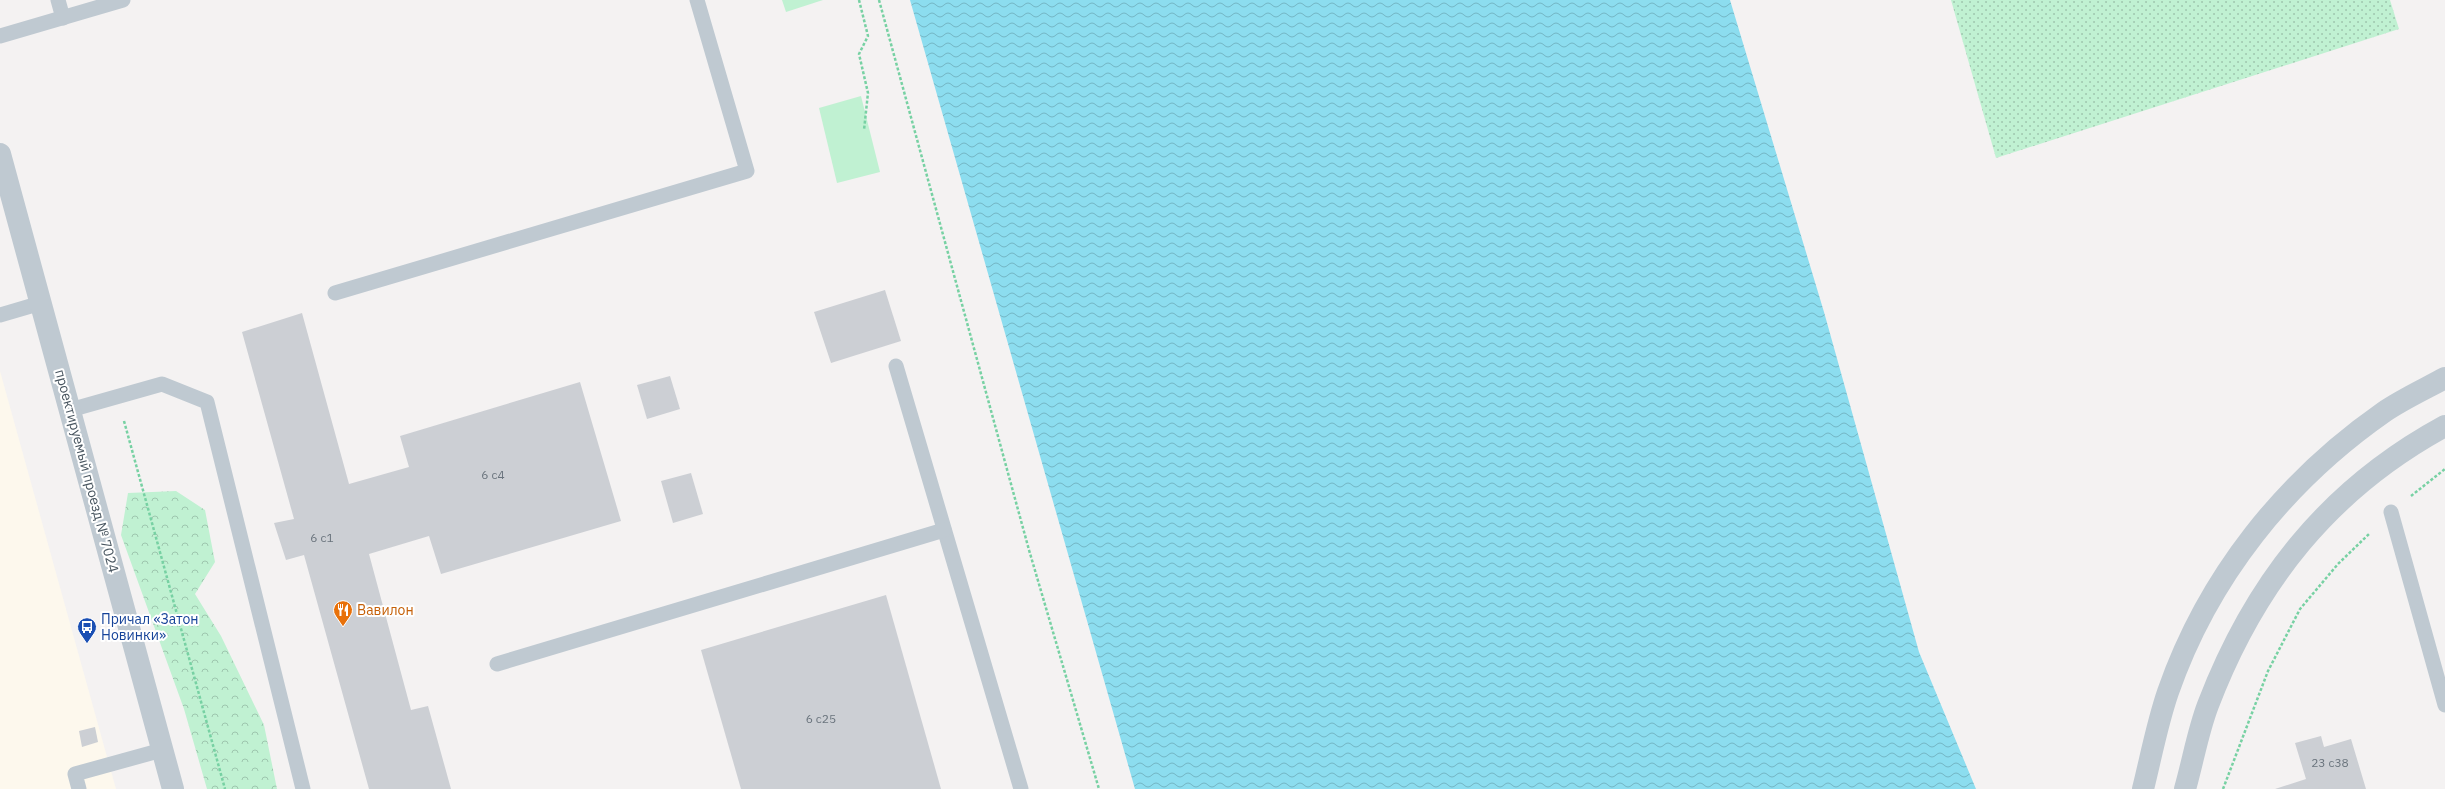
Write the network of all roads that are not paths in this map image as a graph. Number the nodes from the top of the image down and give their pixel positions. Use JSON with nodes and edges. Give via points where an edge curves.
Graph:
{"nodes":[{"id":1,"x":58,"y":0,"type":"edge"},
{"id":2,"x":123,"y":0,"type":"edge"},
{"id":3,"x":697,"y":0,"type":"edge"},
{"id":4,"x":63,"y":18,"type":"junction"},
{"id":5,"x":0,"y":36,"type":"edge"},
{"id":6,"x":0,"y":154,"type":"edge"},
{"id":7,"x":335,"y":293,"type":"dead end"},
{"id":8,"x":41,"y":303,"type":"junction"},
{"id":9,"x":0,"y":315,"type":"edge"},
{"id":10,"x":896,"y":366,"type":"dead end"},
{"id":11,"x":2445,"y":378,"type":"edge"},
{"id":12,"x":70,"y":410,"type":"junction"},
{"id":13,"x":2445,"y":426,"type":"edge"},
{"id":14,"x":2391,"y":512,"type":"road end"},
{"id":15,"x":944,"y":530,"type":"junction"},
{"id":16,"x":497,"y":664,"type":"dead end"},
{"id":17,"x":2445,"y":705,"type":"edge"},
{"id":18,"x":162,"y":750,"type":"junction"},
{"id":19,"x":79,"y":789,"type":"edge"},
{"id":20,"x":173,"y":789,"type":"edge"},
{"id":21,"x":303,"y":789,"type":"edge"},
{"id":22,"x":1021,"y":789,"type":"edge"},
{"id":23,"x":2143,"y":789,"type":"edge"},
{"id":24,"x":2185,"y":789,"type":"edge"}],
"edges":[{"from":1,"to":4,"type":"lane"},
{"from":2,"to":4,"type":"lane"},
{"from":3,"to":7,"type":"lane","via":[[747,171]]},
{"from":4,"to":5,"type":"lane"},
{"from":6,"to":8,"type":"street","name":"проектируемый проезд № 7024"},
{"from":8,"to":9,"type":"lane"},
{"from":8,"to":12,"type":"street","name":"проектируемый проезд № 7024"},
{"from":10,"to":15,"type":"lane"},
{"from":11,"to":23,"type":"street","via":[[2385,411],[2336,448],[2302,478],[2269,513],[2208,604],[2168,692]]},
{"from":12,"to":18,"type":"street","name":"проектируемый проезд № 7024"},
{"from":12,"to":21,"type":"lane","via":[[162,384],[207,402]]},
{"from":13,"to":24,"type":"street","via":[[2408,446],[2332,508],[2302,540],[2275,576],[2245,624],[2208,706]]},
{"from":14,"to":17,"type":"lane"},
{"from":15,"to":16,"type":"lane"},
{"from":15,"to":22,"type":"lane"},
{"from":18,"to":19,"type":"lane","via":[[75,774]]},
{"from":18,"to":20,"type":"street","name":"проектируемый проезд № 7024"}]}
